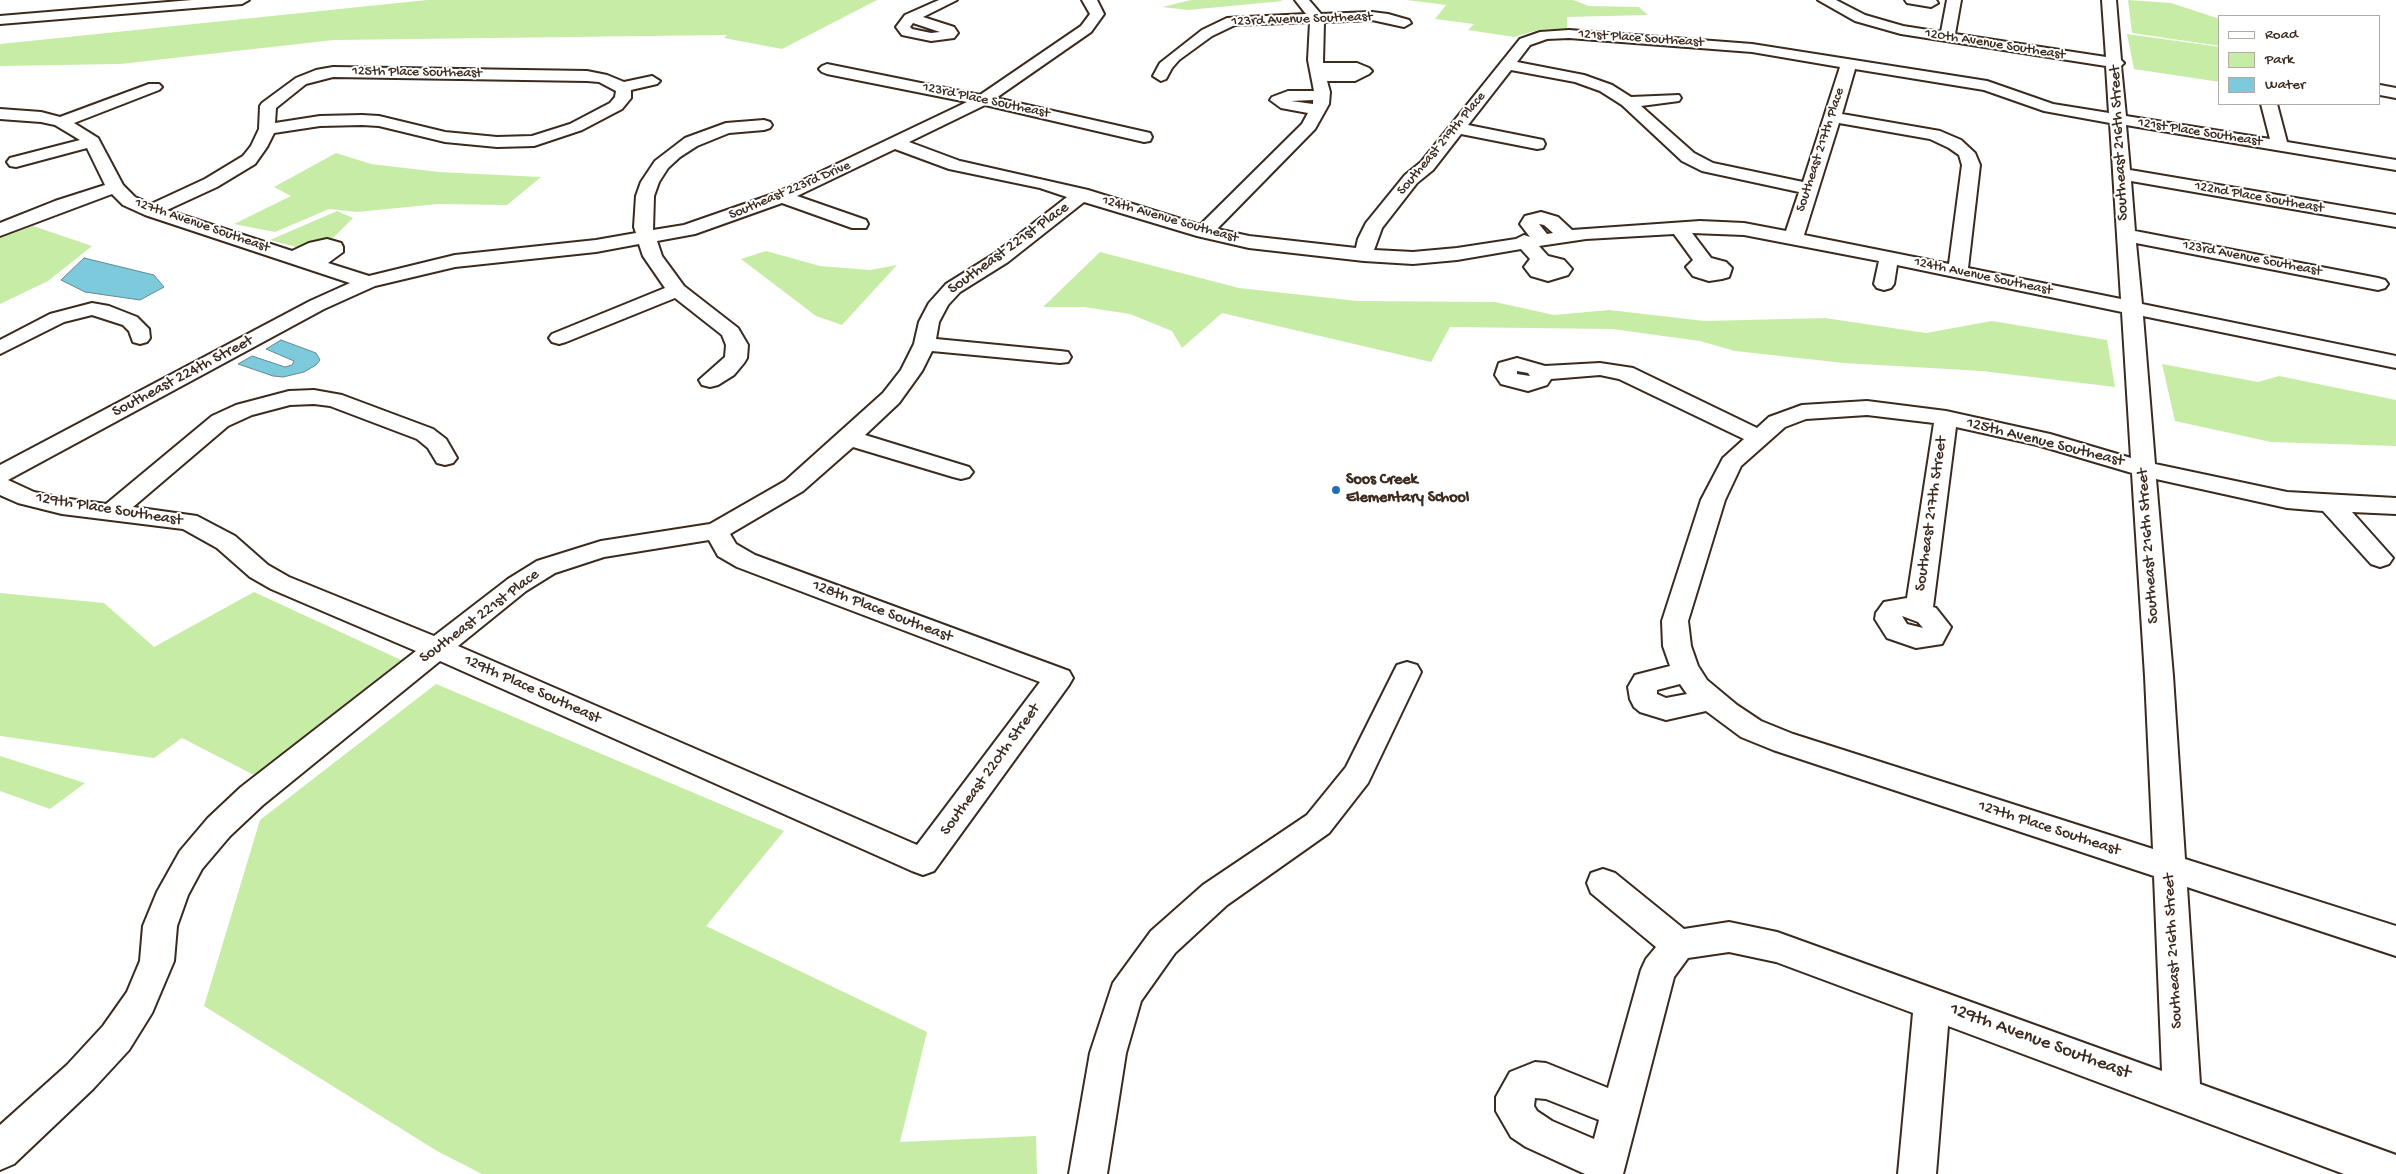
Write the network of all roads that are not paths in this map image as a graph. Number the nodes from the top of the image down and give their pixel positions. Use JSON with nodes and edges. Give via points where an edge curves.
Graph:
{"nodes":[{"id":1,"x":242,"y":0,"type":"edge"},
{"id":2,"x":950,"y":0,"type":"edge"},
{"id":3,"x":1089,"y":0,"type":"edge"},
{"id":4,"x":1302,"y":0,"type":"edge"},
{"id":5,"x":1825,"y":0,"type":"edge"},
{"id":6,"x":1912,"y":0,"type":"edge"},
{"id":7,"x":1954,"y":0,"type":"edge"},
{"id":8,"x":2110,"y":0,"type":"edge"},
{"id":9,"x":1931,"y":3,"type":"dead end"},
{"id":10,"x":1316,"y":17,"type":"junction"},
{"id":11,"x":910,"y":18,"type":"dead end"},
{"id":12,"x":4,"y":20,"type":"edge"},
{"id":13,"x":1404,"y":23,"type":"dead end"},
{"id":14,"x":1947,"y":38,"type":"junction"},
{"id":15,"x":1531,"y":39,"type":"joint"},
{"id":16,"x":1752,"y":48,"type":"junction"},
{"id":17,"x":1849,"y":63,"type":"junction"},
{"id":18,"x":2116,"y":63,"type":"junction"},
{"id":19,"x":1508,"y":65,"type":"junction"},
{"id":20,"x":1749,"y":66,"type":"dead end"},
{"id":21,"x":827,"y":69,"type":"dead end"},
{"id":22,"x":1161,"y":76,"type":"dead end"},
{"id":23,"x":652,"y":81,"type":"dead end"},
{"id":24,"x":154,"y":87,"type":"dead end"},
{"id":25,"x":622,"y":87,"type":"junction"},
{"id":26,"x":2381,"y":90,"type":"edge"},
{"id":27,"x":2396,"y":92,"type":"edge"},
{"id":28,"x":1673,"y":98,"type":"dead end"},
{"id":29,"x":983,"y":100,"type":"junction"},
{"id":30,"x":1628,"y":102,"type":"junction"},
{"id":31,"x":2269,"y":105,"type":"edge"},
{"id":32,"x":0,"y":114,"type":"edge"},
{"id":33,"x":1833,"y":117,"type":"junction"},
{"id":34,"x":2119,"y":119,"type":"junction"},
{"id":35,"x":61,"y":122,"type":"junction"},
{"id":36,"x":764,"y":125,"type":"dead end"},
{"id":37,"x":1458,"y":128,"type":"junction"},
{"id":38,"x":267,"y":129,"type":"junction"},
{"id":39,"x":1144,"y":137,"type":"dead end"},
{"id":40,"x":92,"y":142,"type":"junction"},
{"id":41,"x":895,"y":143,"type":"junction"},
{"id":42,"x":1536,"y":144,"type":"dead end"},
{"id":43,"x":2280,"y":146,"type":"junction"},
{"id":44,"x":16,"y":162,"type":"dead end"},
{"id":45,"x":2396,"y":166,"type":"edge"},
{"id":46,"x":2122,"y":174,"type":"junction"},
{"id":47,"x":115,"y":187,"type":"junction"},
{"id":48,"x":1809,"y":189,"type":"junction"},
{"id":49,"x":1082,"y":194,"type":"junction"},
{"id":50,"x":782,"y":197,"type":"junction"},
{"id":51,"x":151,"y":211,"type":"junction"},
{"id":52,"x":2396,"y":221,"type":"edge"},
{"id":53,"x":859,"y":224,"type":"dead end"},
{"id":54,"x":1678,"y":227,"type":"junction"},
{"id":55,"x":0,"y":230,"type":"edge"},
{"id":56,"x":1204,"y":232,"type":"junction"},
{"id":57,"x":2125,"y":235,"type":"junction"},
{"id":58,"x":647,"y":238,"type":"junction"},
{"id":59,"x":1793,"y":238,"type":"junction"},
{"id":60,"x":1532,"y":240,"type":"junction"},
{"id":61,"x":1364,"y":255,"type":"junction"},
{"id":62,"x":292,"y":258,"type":"junction"},
{"id":63,"x":1890,"y":258,"type":"junction"},
{"id":64,"x":1542,"y":261,"type":"dead end"},
{"id":65,"x":1704,"y":262,"type":"dead end"},
{"id":66,"x":312,"y":264,"type":"junction"},
{"id":67,"x":1958,"y":272,"type":"junction"},
{"id":68,"x":368,"y":282,"type":"junction"},
{"id":69,"x":1884,"y":284,"type":"dead end"},
{"id":70,"x":2378,"y":284,"type":"dead end"},
{"id":71,"x":677,"y":290,"type":"junction"},
{"id":72,"x":2131,"y":307,"type":"junction"},
{"id":73,"x":140,"y":338,"type":"dead end"},
{"id":74,"x":559,"y":338,"type":"dead end"},
{"id":75,"x":925,"y":344,"type":"junction"},
{"id":76,"x":0,"y":348,"type":"edge"},
{"id":77,"x":1060,"y":358,"type":"dead end"},
{"id":78,"x":2396,"y":362,"type":"edge"},
{"id":79,"x":1540,"y":373,"type":"dead end"},
{"id":80,"x":710,"y":380,"type":"dead end"},
{"id":81,"x":1946,"y":418,"type":"junction"},
{"id":82,"x":1758,"y":437,"type":"junction"},
{"id":83,"x":849,"y":438,"type":"junction"},
{"id":84,"x":445,"y":458,"type":"dead end"},
{"id":85,"x":2144,"y":469,"type":"junction"},
{"id":86,"x":961,"y":472,"type":"dead end"},
{"id":87,"x":0,"y":475,"type":"edge"},
{"id":88,"x":0,"y":486,"type":"edge"},
{"id":89,"x":2330,"y":504,"type":"junction"},
{"id":90,"x":2396,"y":506,"type":"edge"},
{"id":91,"x":112,"y":512,"type":"junction"},
{"id":92,"x":716,"y":531,"type":"junction"},
{"id":93,"x":2380,"y":558,"type":"dead end"},
{"id":94,"x":1919,"y":610,"type":"dead end"},
{"id":95,"x":436,"y":648,"type":"junction"},
{"id":96,"x":1407,"y":672,"type":"dead end"},
{"id":97,"x":1059,"y":678,"type":"joint"},
{"id":98,"x":923,"y":862,"type":"joint"},
{"id":99,"x":2169,"y":868,"type":"junction"},
{"id":100,"x":1603,"y":883,"type":"dead end"},
{"id":101,"x":2396,"y":941,"type":"edge"},
{"id":102,"x":1678,"y":945,"type":"junction"},
{"id":103,"x":1932,"y":1003,"type":"junction"},
{"id":104,"x":2182,"y":1094,"type":"junction"},
{"id":105,"x":1621,"y":1111,"type":"junction"},
{"id":106,"x":0,"y":1151,"type":"edge"},
{"id":107,"x":1605,"y":1169,"type":"edge"},
{"id":108,"x":1088,"y":1174,"type":"edge"},
{"id":109,"x":1917,"y":1174,"type":"edge"},
{"id":110,"x":2396,"y":1174,"type":"edge"}],
"edges":[{"from":1,"to":12,"type":"street"},
{"from":2,"to":11,"type":"street"},
{"from":3,"to":29,"type":"street","name":"Southeast 223rd Drive","via":[[1097,14],[1086,29]]},
{"from":4,"to":10,"type":"street"},
{"from":5,"to":14,"type":"street","name":"120th Avenue Southeast","via":[[1853,16],[1875,23]]},
{"from":6,"to":9,"type":"street"},
{"from":7,"to":14,"type":"street"},
{"from":8,"to":18,"type":"street","name":"Southeast 216th Street"},
{"from":10,"to":13,"type":"street","name":"123rd Avenue Southeast","via":[[1381,17]]},
{"from":10,"to":22,"type":"street","name":"123rd Avenue Southeast","via":[[1240,20],[1223,24],[1174,57]]},
{"from":10,"to":56,"type":"street","via":[[1320,102],[1309,126]]},
{"from":14,"to":18,"type":"street","name":"120th Avenue Southeast"},
{"from":15,"to":16,"type":"street","name":"121st Place Southeast","via":[[1569,34],[1726,38]]},
{"from":15,"to":19,"type":"street","name":"Southeast 219th Place","via":[[1525,42]]},
{"from":16,"to":17,"type":"street","name":"121st Place Southeast"},
{"from":16,"to":20,"type":"street"},
{"from":17,"to":33,"type":"street","name":"Southeast 217th Place"},
{"from":17,"to":34,"type":"street","name":"121st Place Southeast","via":[[1947,86],[1997,88],[2037,105]]},
{"from":18,"to":34,"type":"street","name":"Southeast 216th Street"},
{"from":19,"to":30,"type":"street","via":[[1579,78],[1606,88]]},
{"from":19,"to":37,"type":"street","name":"Southeast 219th Place"},
{"from":21,"to":29,"type":"street","name":"123rd Place Southeast"},
{"from":23,"to":25,"type":"street"},
{"from":24,"to":35,"type":"street"},
{"from":25,"to":38,"type":"street","via":[[623,98],[616,106],[576,127],[534,141],[497,142],[444,137],[362,120],[320,121]]},
{"from":25,"to":38,"type":"street","name":"125th Place Southeast","via":[[602,78],[538,75],[527,84],[510,85],[508,83],[517,75],[316,76],[268,106]]},
{"from":26,"to":27,"type":"street"},
{"from":28,"to":30,"type":"street"},
{"from":29,"to":39,"type":"street","name":"123rd Place Southeast"},
{"from":29,"to":41,"type":"street","name":"Southeast 223rd Drive"},
{"from":30,"to":48,"type":"street","via":[[1697,162],[1721,171]]},
{"from":31,"to":43,"type":"street"},
{"from":32,"to":35,"type":"street","name":"127th Avenue Southeast"},
{"from":33,"to":48,"type":"street","name":"Southeast 217th Place"},
{"from":33,"to":67,"type":"street","via":[[1945,139],[1971,158]]},
{"from":34,"to":43,"type":"street","name":"121st Place Southeast"},
{"from":34,"to":46,"type":"street","name":"Southeast 216th Street"},
{"from":35,"to":40,"type":"street","name":"127th Avenue Southeast"},
{"from":36,"to":58,"type":"street","via":[[726,128],[674,152],[658,171],[644,196],[643,228]]},
{"from":37,"to":42,"type":"street"},
{"from":37,"to":61,"type":"street","name":"Southeast 219th Place","via":[[1373,227]]},
{"from":38,"to":51,"type":"street","via":[[249,160],[211,183]]},
{"from":40,"to":44,"type":"street"},
{"from":40,"to":47,"type":"street","name":"127th Avenue Southeast"},
{"from":41,"to":49,"type":"street","name":"124th Avenue Southeast","via":[[956,165]]},
{"from":41,"to":50,"type":"street","name":"Southeast 223rd Drive"},
{"from":43,"to":45,"type":"street","name":"121st Place Southeast"},
{"from":46,"to":52,"type":"street","name":"122nd Place Southeast"},
{"from":46,"to":57,"type":"street","name":"Southeast 216th Street"},
{"from":47,"to":51,"type":"street","name":"127th Avenue Southeast","via":[[129,201]]},
{"from":47,"to":55,"type":"street"},
{"from":48,"to":59,"type":"street","name":"Southeast 217th Place"},
{"from":49,"to":56,"type":"street","name":"124th Avenue Southeast"},
{"from":49,"to":75,"type":"street","name":"Southeast 221st Place","via":[[1001,258],[953,288],[939,303],[929,322]]},
{"from":50,"to":53,"type":"street"},
{"from":50,"to":58,"type":"street","name":"Southeast 223rd Drive","via":[[723,220]]},
{"from":51,"to":62,"type":"street","name":"127th Avenue Southeast"},
{"from":54,"to":59,"type":"street","name":"124th Avenue Southeast","via":[[1744,229]]},
{"from":54,"to":60,"type":"street","name":"124th Avenue Southeast"},
{"from":54,"to":65,"type":"street"},
{"from":56,"to":61,"type":"street","name":"124th Avenue Southeast","via":[[1249,242]]},
{"from":57,"to":70,"type":"street","name":"123rd Avenue Southeast"},
{"from":57,"to":72,"type":"street","name":"Southeast 216th Street"},
{"from":58,"to":68,"type":"street","name":"Southeast 223rd Drive","via":[[455,262]]},
{"from":58,"to":71,"type":"street","via":[[653,256]]},
{"from":59,"to":63,"type":"street","name":"124th Avenue Southeast"},
{"from":60,"to":61,"type":"street","name":"124th Avenue Southeast","via":[[1435,257]]},
{"from":60,"to":64,"type":"street"},
{"from":62,"to":66,"type":"street","name":"127th Avenue Southeast"},
{"from":62,"to":66,"type":"street","via":[[316,247],[334,247],[333,252]]},
{"from":63,"to":67,"type":"street","name":"124th Avenue Southeast"},
{"from":63,"to":69,"type":"street"},
{"from":66,"to":68,"type":"street","name":"127th Avenue Southeast"},
{"from":67,"to":72,"type":"street","name":"124th Avenue Southeast"},
{"from":68,"to":87,"type":"street","name":"Southeast 224th Street","via":[[317,305]]},
{"from":71,"to":74,"type":"street"},
{"from":71,"to":80,"type":"street","via":[[731,332],[737,345],[736,358],[726,370]]},
{"from":72,"to":78,"type":"street","name":"124th Avenue Southeast"},
{"from":72,"to":85,"type":"street","name":"Southeast 216th Street"},
{"from":73,"to":76,"type":"street","via":[[139,329],[130,321],[92,309],[57,318]]},
{"from":75,"to":77,"type":"street"},
{"from":75,"to":83,"type":"street","name":"Southeast 221st Place","via":[[911,371],[891,398]]},
{"from":79,"to":82,"type":"street","via":[[1600,369],[1625,373]]},
{"from":81,"to":82,"type":"street","name":"125th Avenue Southeast","via":[[1867,408],[1802,412],[1777,422]]},
{"from":81,"to":85,"type":"street","name":"125th Avenue Southeast","via":[[2042,439]]},
{"from":81,"to":94,"type":"street","name":"Southeast 217th Street"},
{"from":82,"to":99,"type":"street","name":"127th Place Southeast","via":[[1731,463],[1722,480],[1675,621],[1678,646],[1699,686],[1751,729],[1783,742]]},
{"from":83,"to":86,"type":"street"},
{"from":83,"to":92,"type":"street","name":"Southeast 221st Place","via":[[794,486]]},
{"from":84,"to":91,"type":"street","via":[[438,444],[416,431],[334,400],[289,398],[244,410],[220,421]]},
{"from":85,"to":89,"type":"street","name":"125th Avenue Southeast","via":[[2288,500]]},
{"from":85,"to":99,"type":"street","name":"Southeast 216th Street"},
{"from":88,"to":91,"type":"street","name":"129th Place Southeast","via":[[27,498]]},
{"from":89,"to":90,"type":"street","name":"125th Avenue Southeast"},
{"from":89,"to":93,"type":"street"},
{"from":91,"to":95,"type":"street","name":"129th Place Southeast","via":[[188,522],[226,542],[260,571],[280,583]]},
{"from":92,"to":95,"type":"street","name":"Southeast 221st Place","via":[[601,549],[546,567],[517,585]]},
{"from":92,"to":97,"type":"street","name":"128th Place Southeast","via":[[727,550],[746,561]]},
{"from":95,"to":98,"type":"street","name":"129th Place Southeast"},
{"from":95,"to":106,"type":"street","name":"Southeast 221st Place","via":[[252,796],[191,860],[173,892],[160,926],[157,961],[140,1002],[121,1031],[80,1078]]},
{"from":96,"to":108,"type":"street","via":[[1357,775],[1318,824],[1215,895],[1163,942],[1125,994],[1108,1054]]},
{"from":97,"to":98,"type":"street","name":"Southeast 220th Street"},
{"from":99,"to":101,"type":"street","name":"127th Place Southeast"},
{"from":99,"to":104,"type":"street","name":"Southeast 216th Street"},
{"from":100,"to":102,"type":"street"},
{"from":102,"to":103,"type":"street","name":"129th Avenue Southeast","via":[[1729,937],[1777,947]]},
{"from":102,"to":105,"type":"street","via":[[1658,970]]},
{"from":103,"to":104,"type":"street","name":"129th Avenue Southeast"},
{"from":103,"to":109,"type":"street"},
{"from":104,"to":110,"type":"street","name":"129th Avenue Southeast"},
{"from":105,"to":107,"type":"street"},
{"from":105,"to":107,"type":"street","via":[[1546,1081],[1524,1084],[1515,1097],[1515,1111],[1524,1124]]}]}
